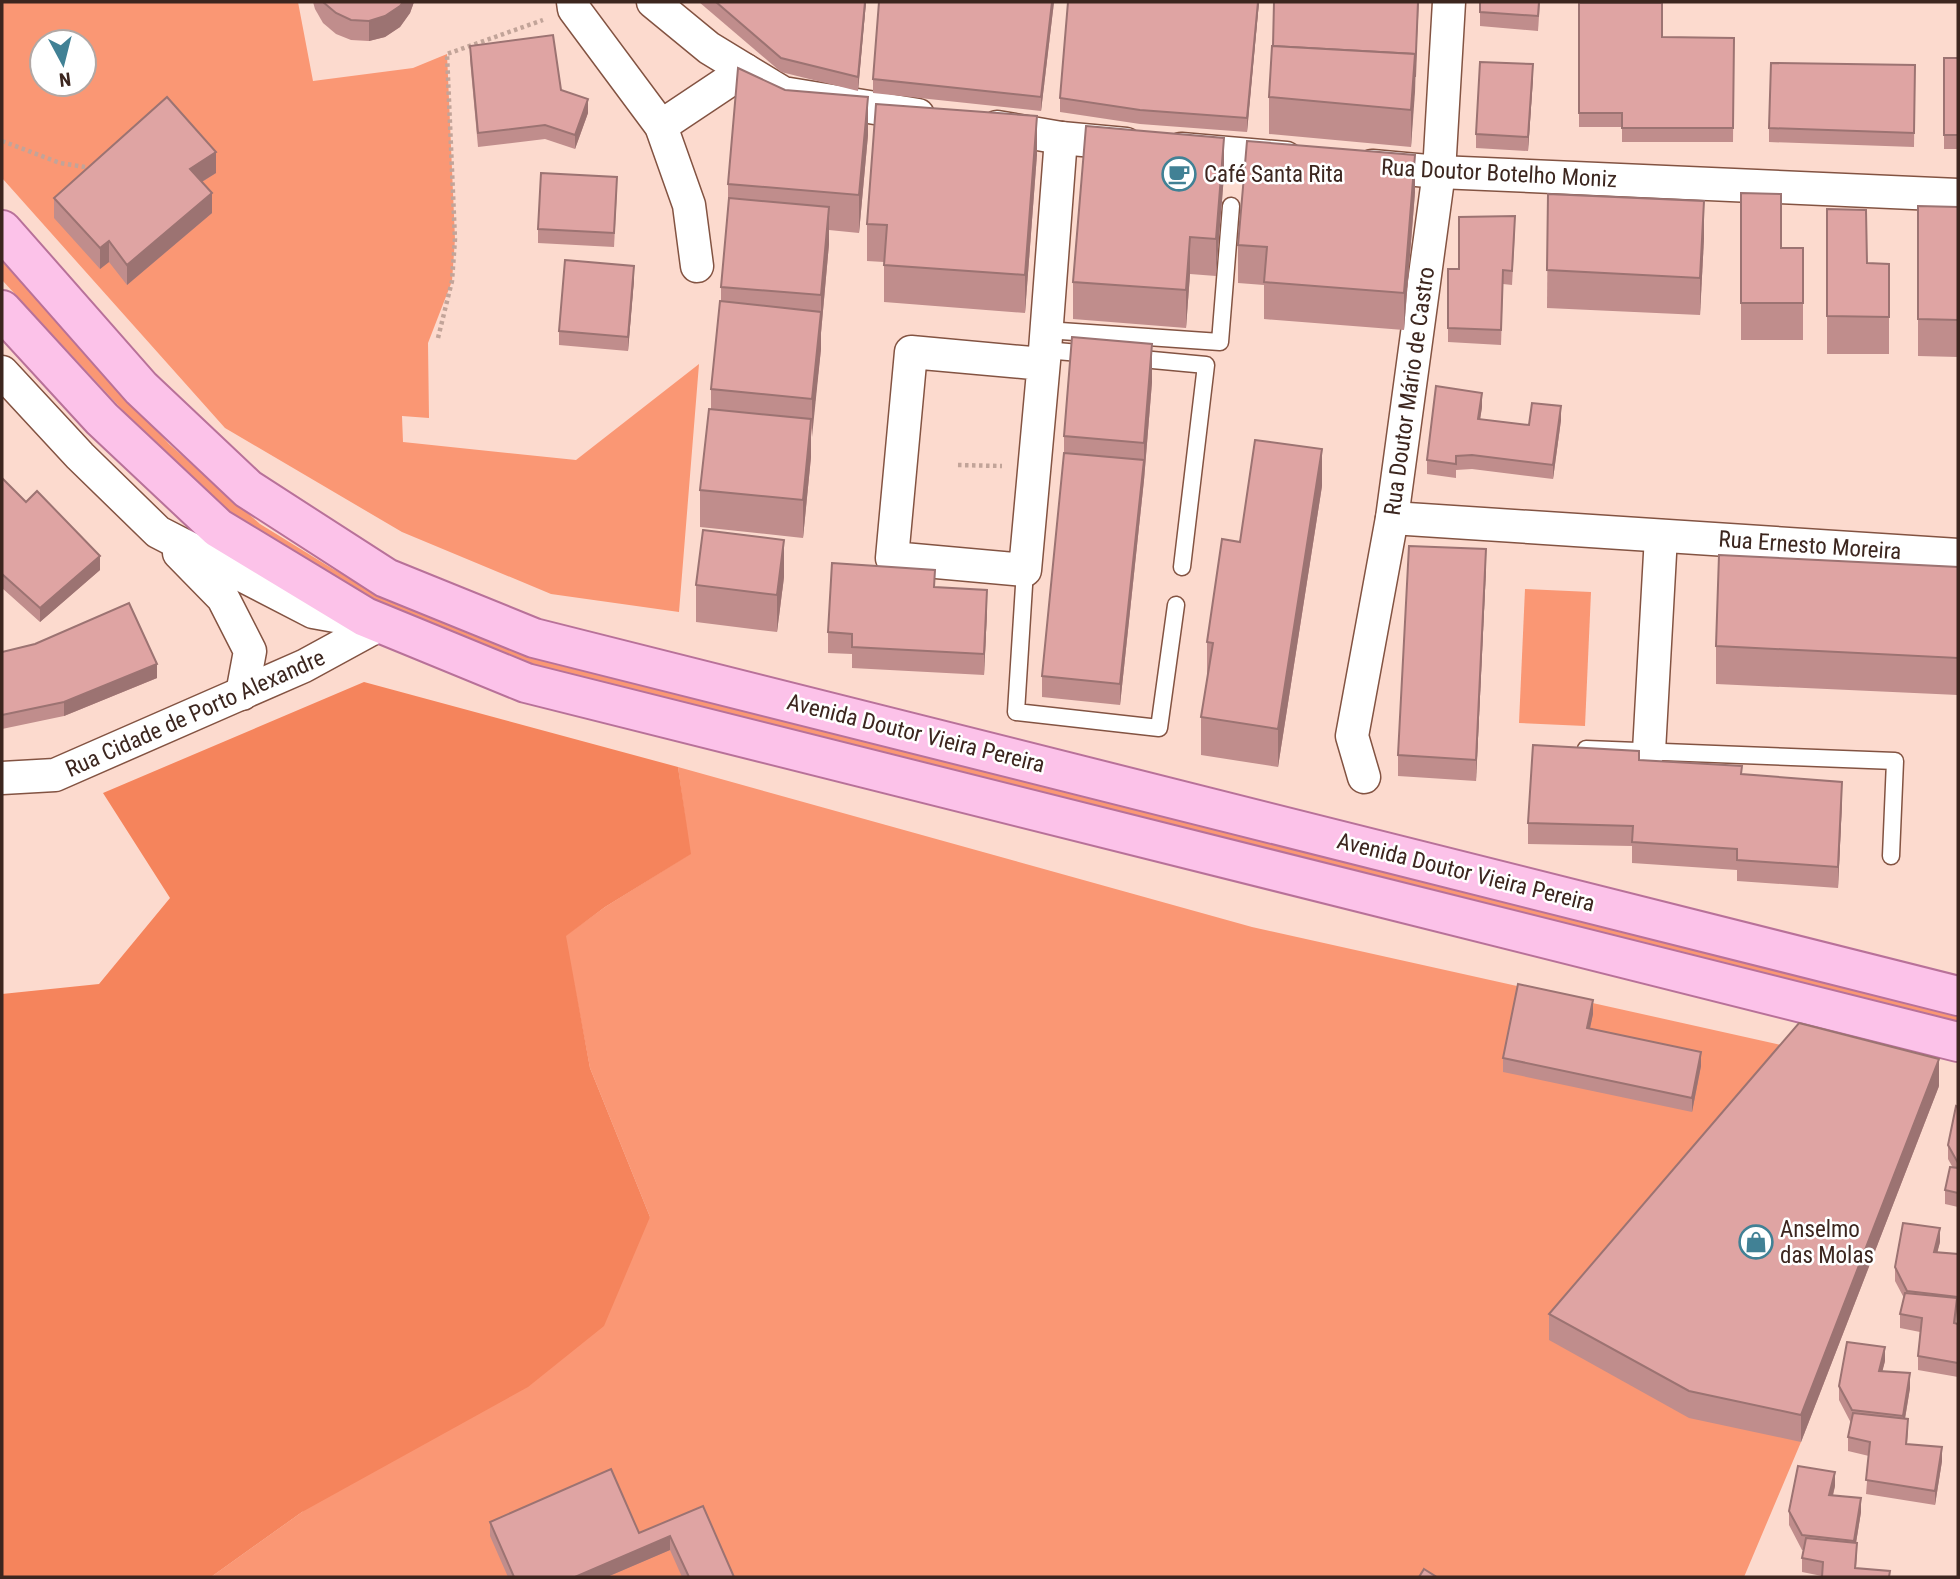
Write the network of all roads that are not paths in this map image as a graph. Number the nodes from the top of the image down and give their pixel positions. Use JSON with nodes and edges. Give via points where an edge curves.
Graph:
{"nodes":[{"id":1,"x":653,"y":2,"type":"edge"},
{"id":2,"x":1449,"y":2,"type":"edge"},
{"id":3,"x":573,"y":5,"type":"edge"},
{"id":4,"x":744,"y":70,"type":"junction"},
{"id":5,"x":661,"y":126,"type":"junction"},
{"id":6,"x":1061,"y":138,"type":"junction"},
{"id":7,"x":1438,"y":172,"type":"junction"},
{"id":8,"x":1958,"y":195,"type":"edge"},
{"id":9,"x":1231,"y":206,"type":"dead end"},
{"id":10,"x":2,"y":230,"type":"edge"},
{"id":11,"x":697,"y":266,"type":"dead end"},
{"id":12,"x":2,"y":310,"type":"edge"},
{"id":13,"x":1045,"y":348,"type":"junction"},
{"id":14,"x":2,"y":372,"type":"edge"},
{"id":15,"x":1392,"y":518,"type":"junction"},
{"id":16,"x":158,"y":532,"type":"junction"},
{"id":17,"x":1661,"y":536,"type":"junction"},
{"id":18,"x":1958,"y":555,"type":"edge"},
{"id":19,"x":1182,"y":567,"type":"dead end"},
{"id":20,"x":1025,"y":570,"type":"junction"},
{"id":21,"x":1176,"y":605,"type":"dead end"},
{"id":22,"x":381,"y":624,"type":"junction"},
{"id":23,"x":242,"y":694,"type":"junction"},
{"id":24,"x":1569,"y":748,"type":"edge"},
{"id":25,"x":1649,"y":751,"type":"junction"},
{"id":26,"x":1364,"y":777,"type":"dead end"},
{"id":27,"x":2,"y":779,"type":"edge"},
{"id":28,"x":1891,"y":856,"type":"dead end"},
{"id":29,"x":1958,"y":996,"type":"edge"},
{"id":30,"x":1958,"y":1042,"type":"edge"}],
"edges":[{"from":1,"to":4,"type":"street","name":"Rua Doutor Botelho Moniz"},
{"from":2,"to":7,"type":"street","name":"Rua Doutor Mário de Castro"},
{"from":3,"to":5,"type":"street"},
{"from":4,"to":5,"type":"street"},
{"from":4,"to":6,"type":"street","name":"Rua Doutor Botelho Moniz","via":[[783,93]]},
{"from":5,"to":11,"type":"street","via":[[689,205]]},
{"from":6,"to":7,"type":"street","name":"Rua Doutor Botelho Moniz"},
{"from":6,"to":13,"type":"street"},
{"from":7,"to":8,"type":"street","name":"Rua Doutor Botelho Moniz"},
{"from":7,"to":15,"type":"street","name":"Rua Doutor Mário de Castro"},
{"from":9,"to":13,"type":"lane","via":[[1220,342]]},
{"from":10,"to":29,"type":"main road","name":"Avenida Doutor Vieira Pereira","via":[[141,388],[248,489],[386,578],[534,638]]},
{"from":12,"to":22,"type":"main road","name":"Avenida Doutor Vieira Pereira","via":[[102,419],[218,528]]},
{"from":13,"to":19,"type":"lane","via":[[1206,365]]},
{"from":13,"to":20,"type":"street"},
{"from":13,"to":20,"type":"street","via":[[911,352],[892,558]]},
{"from":14,"to":16,"type":"street","name":"Avenida Doutor Vieira Pereira","via":[[79,456]]},
{"from":15,"to":17,"type":"street","name":"Rua Ernesto Moreira"},
{"from":15,"to":26,"type":"street","name":"Rua Doutor Mário de Castro","via":[[1352,736]]},
{"from":16,"to":22,"type":"street","name":"Avenida Doutor Vieira Pereira","via":[[313,612]]},
{"from":16,"to":23,"type":"street","via":[[229,608],[250,651]]},
{"from":17,"to":18,"type":"street","name":"Rua Ernesto Moreira"},
{"from":17,"to":25,"type":"street"},
{"from":20,"to":21,"type":"lane","via":[[1016,712],[1159,728]]},
{"from":22,"to":23,"type":"street","name":"Rua Cidade de Porto Alexandre"},
{"from":22,"to":30,"type":"main road","name":"Avenida Doutor Vieira Pereira","via":[[526,683]]},
{"from":23,"to":27,"type":"street","name":"Rua Cidade de Porto Alexandre","via":[[55,775]]},
{"from":24,"to":25,"type":"lane"},
{"from":25,"to":28,"type":"lane","via":[[1895,761]]}]}
